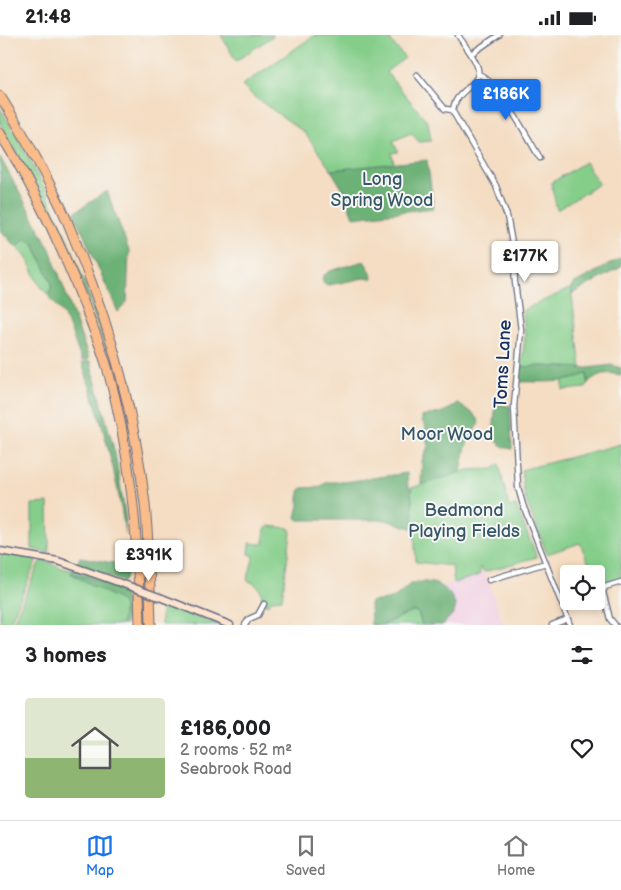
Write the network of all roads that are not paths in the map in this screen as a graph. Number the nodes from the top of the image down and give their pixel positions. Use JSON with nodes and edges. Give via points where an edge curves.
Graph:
{"nodes":[{"id":1,"x":458,"y":35,"type":"edge"},
{"id":2,"x":499,"y":35,"type":"edge"},
{"id":3,"x":471,"y":54,"type":"junction"},
{"id":4,"x":478,"y":74,"type":"junction"},
{"id":5,"x":417,"y":75,"type":"dead end"},
{"id":6,"x":0,"y":96,"type":"edge"},
{"id":7,"x":453,"y":110,"type":"junction"},
{"id":8,"x":0,"y":133,"type":"edge"},
{"id":9,"x":540,"y":158,"type":"dead end"},
{"id":10,"x":0,"y":551,"type":"edge"},
{"id":11,"x":546,"y":563,"type":"junction"},
{"id":12,"x":489,"y":580,"type":"dead end"},
{"id":13,"x":621,"y":582,"type":"edge"},
{"id":14,"x":264,"y":604,"type":"dead end"},
{"id":15,"x":568,"y":619,"type":"junction"},
{"id":16,"x":140,"y":625,"type":"edge"},
{"id":17,"x":151,"y":625,"type":"edge"},
{"id":18,"x":230,"y":625,"type":"edge"},
{"id":19,"x":245,"y":625,"type":"edge"},
{"id":20,"x":552,"y":625,"type":"edge"},
{"id":21,"x":570,"y":625,"type":"edge"},
{"id":22,"x":615,"y":625,"type":"edge"}],
"edges":[{"from":1,"to":3,"type":"street"},
{"from":2,"to":3,"type":"street"},
{"from":3,"to":4,"type":"street","via":[[478,66]]},
{"from":4,"to":7,"type":"street","via":[[474,83],[457,97]]},
{"from":4,"to":9,"type":"street","via":[[497,89]]},
{"from":5,"to":7,"type":"street","name":"Toms Lane","via":[[445,109]]},
{"from":6,"to":17,"type":"highway","via":[[58,200],[93,286],[118,364],[145,504]]},
{"from":7,"to":11,"type":"street","name":"Toms Lane","via":[[496,186],[509,227],[521,325],[514,406],[518,487]]},
{"from":8,"to":16,"type":"highway","via":[[43,210],[73,274],[106,366],[125,449],[135,518]]},
{"from":10,"to":18,"type":"street","bridge":true,"via":[[65,563]]},
{"from":11,"to":12,"type":"street"},
{"from":11,"to":15,"type":"street","name":"Toms Lane"},
{"from":13,"to":22,"type":"street","via":[[605,587],[603,592],[610,619]]},
{"from":14,"to":19,"type":"street","via":[[258,615]]},
{"from":15,"to":20,"type":"street"},
{"from":15,"to":21,"type":"street","name":"Toms Lane"}]}
